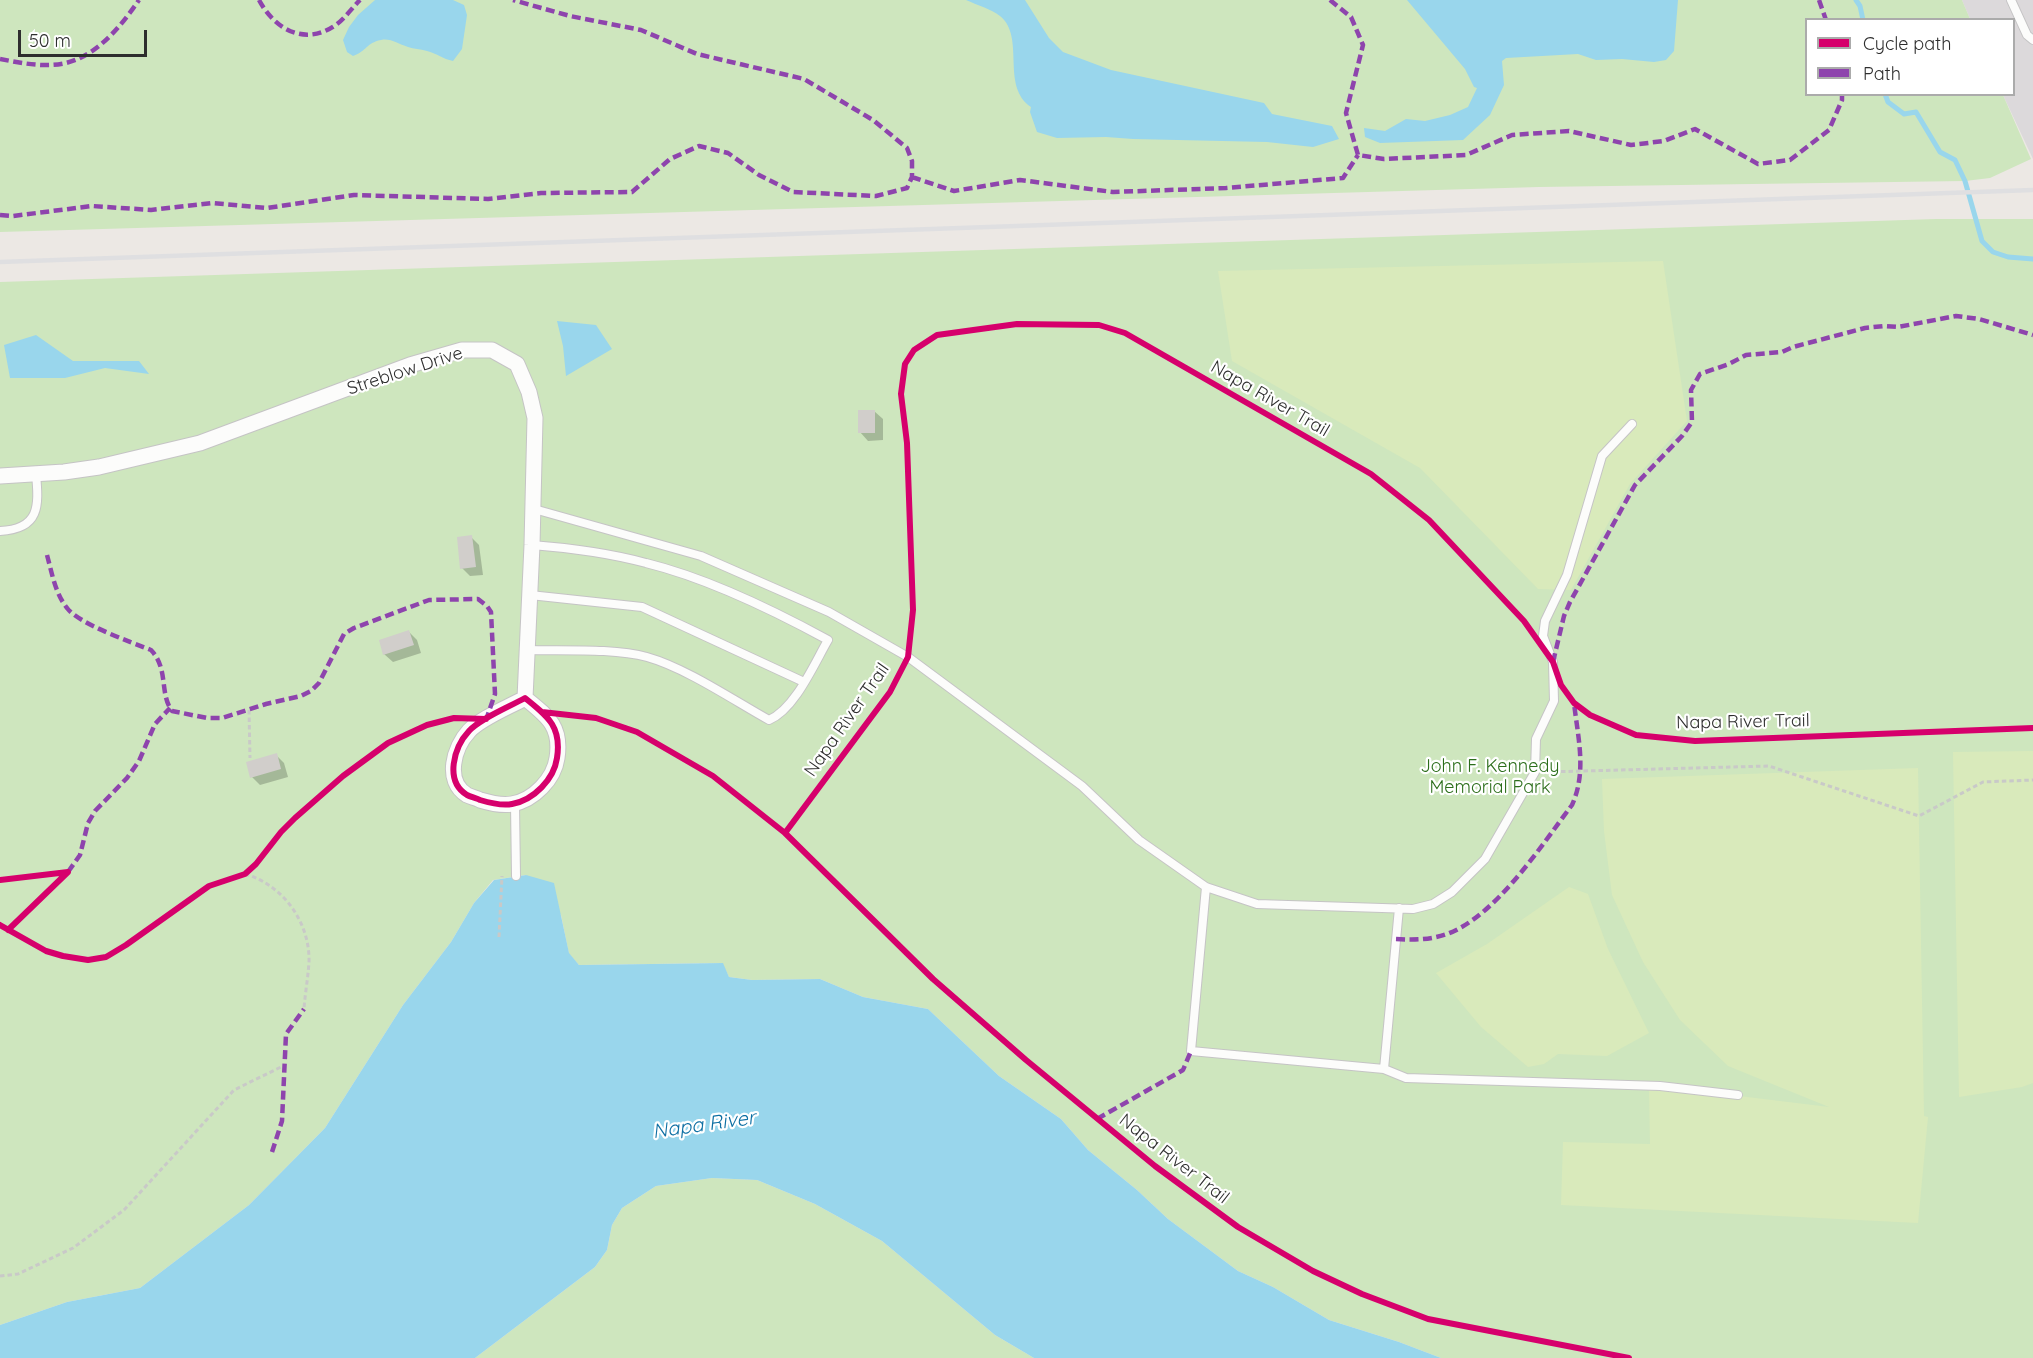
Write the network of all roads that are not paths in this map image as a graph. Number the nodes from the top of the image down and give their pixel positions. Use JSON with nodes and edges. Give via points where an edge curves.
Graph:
{"nodes":[{"id":1,"x":2011,"y":0,"type":"edge"},
{"id":2,"x":2033,"y":40,"type":"edge"},
{"id":3,"x":1632,"y":424,"type":"dead end"},
{"id":4,"x":36,"y":474,"type":"junction"},
{"id":5,"x":0,"y":476,"type":"edge"},
{"id":6,"x":534,"y":509,"type":"junction"},
{"id":7,"x":0,"y":531,"type":"edge"},
{"id":8,"x":532,"y":545,"type":"junction"},
{"id":9,"x":530,"y":595,"type":"junction"},
{"id":10,"x":527,"y":650,"type":"junction"},
{"id":11,"x":804,"y":682,"type":"junction"},
{"id":12,"x":525,"y":698,"type":"junction"},
{"id":13,"x":515,"y":804,"type":"junction"},
{"id":14,"x":516,"y":876,"type":"dead end"},
{"id":15,"x":1206,"y":887,"type":"junction"},
{"id":16,"x":1399,"y":908,"type":"junction"},
{"id":17,"x":1384,"y":1069,"type":"junction"},
{"id":18,"x":1738,"y":1095,"type":"dead end"}],
"edges":[{"from":1,"to":2,"type":"lane"},
{"from":3,"to":16,"type":"lane","via":[[1602,456],[1567,575],[1545,621],[1543,636],[1553,662],[1554,701],[1536,739],[1535,772],[1485,859],[1452,892],[1432,904]]},
{"from":4,"to":5,"type":"street","name":"Streblow Drive"},
{"from":4,"to":6,"type":"street","name":"Streblow Drive","via":[[99,467],[200,443],[410,365],[478,349],[492,350],[517,364],[526,384],[535,418]]},
{"from":4,"to":7,"type":"lane","via":[[38,502],[32,518],[18,530]]},
{"from":6,"to":8,"type":"street","name":"Streblow Drive"},
{"from":6,"to":15,"type":"lane","via":[[701,556],[829,612],[908,657],[1082,786],[1139,840]]},
{"from":8,"to":9,"type":"street","name":"Streblow Drive"},
{"from":8,"to":11,"type":"lane","via":[[646,563],[699,579],[793,621],[828,640]]},
{"from":9,"to":10,"type":"street","name":"Streblow Drive"},
{"from":9,"to":11,"type":"lane","via":[[642,607]]},
{"from":10,"to":11,"type":"lane","via":[[645,657],[671,665],[770,720],[781,715]]},
{"from":10,"to":12,"type":"street","name":"Streblow Drive"},
{"from":12,"to":13,"type":"street","via":[[552,723],[560,742],[548,780],[540,790]]},
{"from":12,"to":13,"type":"street","via":[[471,729],[456,751],[454,766],[456,783],[467,795],[502,805]]},
{"from":13,"to":14,"type":"lane"},
{"from":15,"to":16,"type":"lane","via":[[1257,904]]},
{"from":15,"to":17,"type":"lane","via":[[1191,1051]]},
{"from":16,"to":17,"type":"lane"},
{"from":17,"to":18,"type":"lane","via":[[1406,1078],[1649,1085]]}]}
